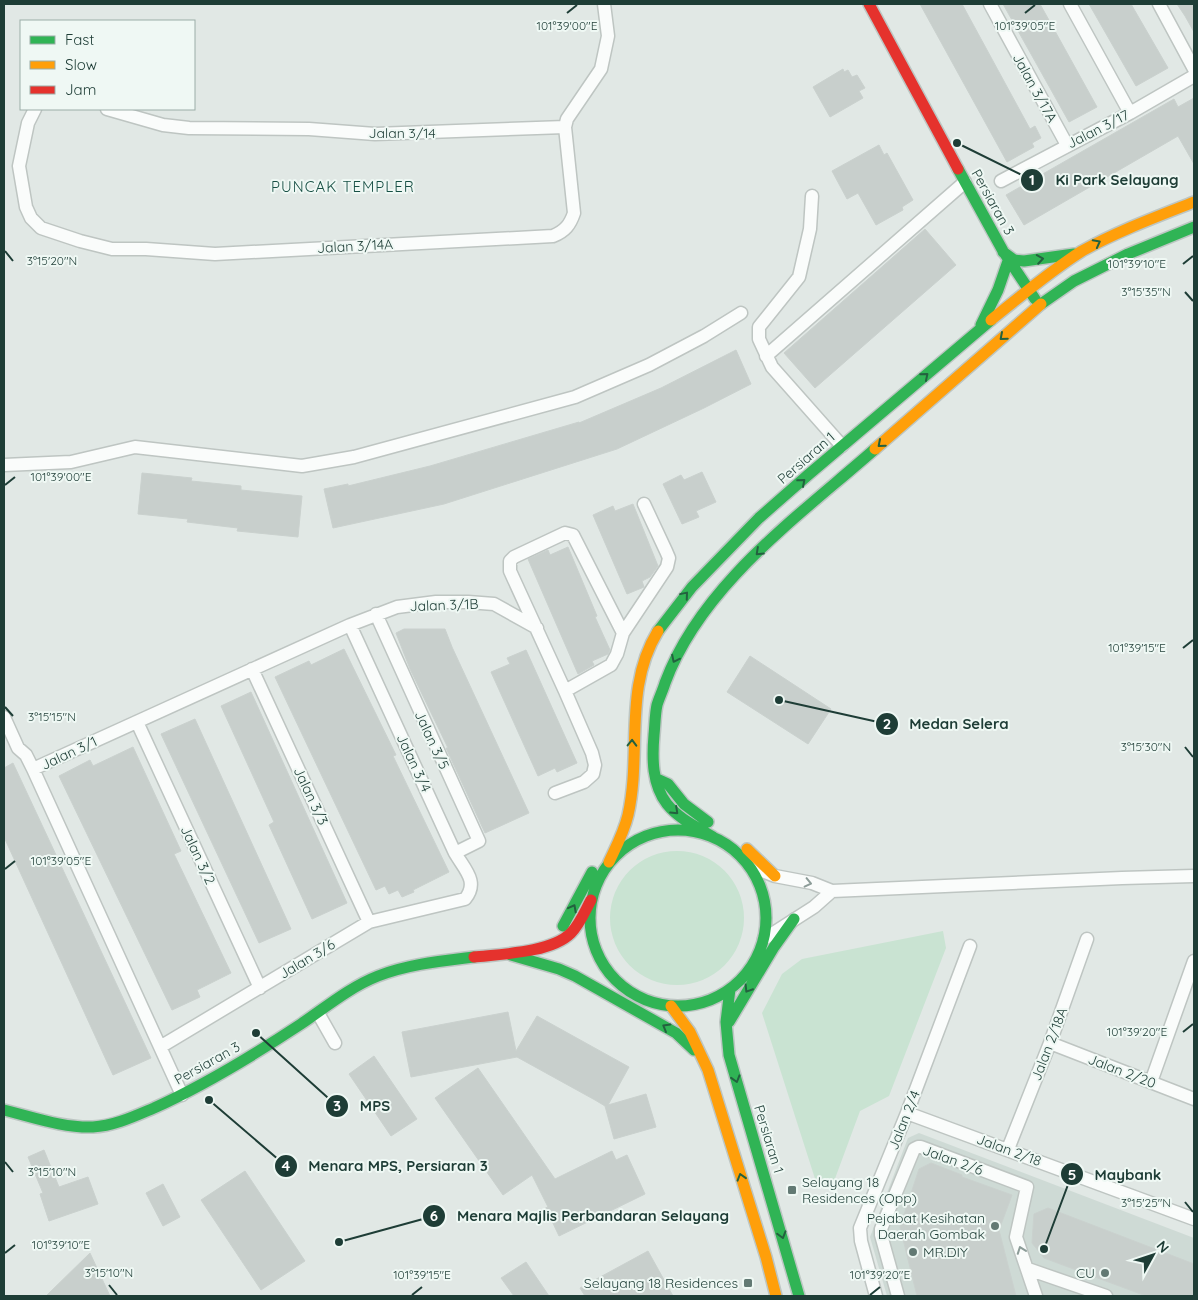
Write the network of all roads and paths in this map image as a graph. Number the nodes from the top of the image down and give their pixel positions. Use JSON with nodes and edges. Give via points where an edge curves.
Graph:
{"nodes":[{"id":1,"x":604,"y":4,"type":"edge"},
{"id":2,"x":869,"y":4,"type":"edge"},
{"id":3,"x":990,"y":4,"type":"edge"},
{"id":4,"x":1070,"y":4,"type":"edge"},
{"id":5,"x":1159,"y":4,"type":"edge"},
{"id":6,"x":1194,"y":69,"type":"edge"},
{"id":7,"x":1194,"y":76,"type":"edge"},
{"id":8,"x":34,"y":110,"type":"edge"},
{"id":9,"x":110,"y":110,"type":"edge"},
{"id":10,"x":1130,"y":113,"type":"junction"},
{"id":11,"x":565,"y":127,"type":"junction"},
{"id":12,"x":1067,"y":145,"type":"junction"},
{"id":13,"x":1001,"y":180,"type":"dead end"},
{"id":14,"x":965,"y":182,"type":"junction"},
{"id":15,"x":812,"y":196,"type":"dead end"},
{"id":16,"x":1194,"y":202,"type":"edge"},
{"id":17,"x":1194,"y":227,"type":"edge"},
{"id":18,"x":1080,"y":252,"type":"junction"},
{"id":19,"x":1006,"y":256,"type":"junction"},
{"id":20,"x":1028,"y":290,"type":"junction"},
{"id":21,"x":1040,"y":305,"type":"junction"},
{"id":22,"x":741,"y":313,"type":"dead end"},
{"id":23,"x":978,"y":330,"type":"junction"},
{"id":24,"x":766,"y":356,"type":"junction"},
{"id":25,"x":842,"y":446,"type":"junction"},
{"id":26,"x":4,"y":465,"type":"edge"},
{"id":27,"x":644,"y":504,"type":"dead end"},
{"id":28,"x":376,"y":614,"type":"junction"},
{"id":29,"x":350,"y":624,"type":"junction"},
{"id":30,"x":537,"y":628,"type":"junction"},
{"id":31,"x":623,"y":633,"type":"junction"},
{"id":32,"x":252,"y":669,"type":"junction"},
{"id":33,"x":565,"y":691,"type":"junction"},
{"id":34,"x":4,"y":717,"type":"edge"},
{"id":35,"x":137,"y":722,"type":"junction"},
{"id":36,"x":33,"y":769,"type":"junction"},
{"id":37,"x":655,"y":778,"type":"junction"},
{"id":38,"x":631,"y":792,"type":"junction"},
{"id":39,"x":555,"y":793,"type":"dead end"},
{"id":40,"x":713,"y":837,"type":"junction"},
{"id":41,"x":455,"y":853,"type":"junction"},
{"id":42,"x":609,"y":862,"type":"junction"},
{"id":43,"x":750,"y":866,"type":"junction"},
{"id":44,"x":775,"y":876,"type":"junction"},
{"id":45,"x":1194,"y":876,"type":"edge"},
{"id":46,"x":832,"y":891,"type":"junction"},
{"id":47,"x":465,"y":899,"type":"joint"},
{"id":48,"x":592,"y":900,"type":"junction"},
{"id":49,"x":794,"y":919,"type":"junction"},
{"id":50,"x":369,"y":922,"type":"junction"},
{"id":51,"x":764,"y":939,"type":"junction"},
{"id":52,"x":1087,"y":939,"type":"dead end"},
{"id":53,"x":970,"y":946,"type":"dead end"},
{"id":54,"x":544,"y":947,"type":"junction"},
{"id":55,"x":527,"y":950,"type":"junction"},
{"id":56,"x":508,"y":954,"type":"junction"},
{"id":57,"x":1194,"y":961,"type":"edge"},
{"id":58,"x":618,"y":982,"type":"junction"},
{"id":59,"x":260,"y":988,"type":"junction"},
{"id":60,"x":730,"y":989,"type":"junction"},
{"id":61,"x":671,"y":1006,"type":"junction"},
{"id":62,"x":318,"y":1013,"type":"junction"},
{"id":63,"x":724,"y":1032,"type":"junction"},
{"id":64,"x":335,"y":1043,"type":"dead end"},
{"id":65,"x":1050,"y":1043,"type":"junction"},
{"id":66,"x":160,"y":1047,"type":"junction"},
{"id":67,"x":703,"y":1058,"type":"junction"},
{"id":68,"x":1151,"y":1082,"type":"junction"},
{"id":69,"x":182,"y":1095,"type":"junction"},
{"id":70,"x":1194,"y":1099,"type":"edge"},
{"id":71,"x":4,"y":1110,"type":"edge"},
{"id":72,"x":907,"y":1113,"type":"junction"},
{"id":73,"x":1008,"y":1149,"type":"junction"},
{"id":74,"x":1194,"y":1219,"type":"edge"},
{"id":75,"x":1028,"y":1269,"type":"junction"},
{"id":76,"x":1097,"y":1295,"type":"edge"},
{"id":77,"x":776,"y":1296,"type":"edge"},
{"id":78,"x":799,"y":1296,"type":"edge"},
{"id":79,"x":876,"y":1296,"type":"edge"},
{"id":80,"x":898,"y":1296,"type":"edge"},
{"id":81,"x":1036,"y":1296,"type":"edge"}],
"edges":[{"from":1,"to":11,"type":"street","via":[[608,36],[602,69]]},
{"from":2,"to":14,"type":"main road","name":"Persiaran 3"},
{"from":3,"to":12,"type":"street","name":"Jalan 3/17A"},
{"from":4,"to":10,"type":"street"},
{"from":5,"to":6,"type":"street"},
{"from":7,"to":10,"type":"street","name":"Jalan 3/17"},
{"from":8,"to":11,"type":"street","name":"Jalan 3/14A","via":[[28,123],[19,166],[26,207],[41,228],[112,249],[216,254],[562,233],[574,213]]},
{"from":9,"to":11,"type":"street","name":"Jalan 3/14","via":[[162,125],[189,128],[309,129],[375,134]]},
{"from":10,"to":12,"type":"street","name":"Jalan 3/17"},
{"from":12,"to":13,"type":"street","name":"Jalan 3/17"},
{"from":14,"to":19,"type":"main road","name":"Persiaran 3"},
{"from":14,"to":24,"type":"street"},
{"from":15,"to":24,"type":"street","via":[[810,229],[799,278],[759,327],[758,339]]},
{"from":18,"to":16,"type":"main road","name":"Persiaran 1","one_way":true},
{"from":17,"to":21,"type":"main road","via":[[1074,281]]},
{"from":19,"to":18,"type":"main road","one_way":true,"via":[[1024,261]]},
{"from":18,"to":20,"type":"main road","name":"Persiaran 1"},
{"from":19,"to":20,"type":"main road","name":"Persiaran 3"},
{"from":19,"to":23,"type":"main road","via":[[998,290]]},
{"from":20,"to":21,"type":"main road","name":"Persiaran 3"},
{"from":20,"to":23,"type":"main road","name":"Persiaran 1"},
{"from":21,"to":37,"type":"main road","one_way":true,"via":[[790,523],[721,590],[700,617],[666,680],[655,712]]},
{"from":22,"to":26,"type":"street","via":[[649,365],[575,397],[354,457],[302,466],[135,447],[71,462]]},
{"from":25,"to":23,"type":"main road","name":"Persiaran 1","one_way":true},
{"from":24,"to":25,"type":"street","via":[[772,367]]},
{"from":38,"to":25,"type":"main road","name":"Persiaran 1","one_way":true,"via":[[633,708],[642,664],[653,638],[669,614],[728,548]]},
{"from":27,"to":31,"type":"street","via":[[669,558],[667,567]]},
{"from":28,"to":29,"type":"street","name":"Jalan 3/1"},
{"from":28,"to":30,"type":"street","name":"Jalan 3/1B","via":[[398,607],[436,602],[494,604]]},
{"from":28,"to":41,"type":"street","name":"Jalan 3/5","via":[[479,841]]},
{"from":29,"to":32,"type":"street","name":"Jalan 3/1"},
{"from":29,"to":41,"type":"street","name":"Jalan 3/4"},
{"from":30,"to":31,"type":"street","via":[[510,571],[510,561],[569,533],[577,540]]},
{"from":30,"to":33,"type":"street"},
{"from":31,"to":33,"type":"street","via":[[611,665]]},
{"from":32,"to":35,"type":"street","name":"Jalan 3/1"},
{"from":32,"to":50,"type":"street","name":"Jalan 3/3"},
{"from":33,"to":39,"type":"street","via":[[595,766],[593,774],[584,782]]},
{"from":34,"to":36,"type":"street","via":[[18,748]]},
{"from":35,"to":36,"type":"street","name":"Jalan 3/1"},
{"from":35,"to":59,"type":"street","name":"Jalan 3/2"},
{"from":36,"to":66,"type":"street","name":"Jalan 3/1"},
{"from":37,"to":40,"type":"main road","one_way":true,"via":[[666,803],[679,816]]},
{"from":37,"to":44,"type":"main road","via":[[668,784],[684,804],[743,845]]},
{"from":38,"to":42,"type":"main road","name":"Persiaran 1","via":[[622,835]]},
{"from":54,"to":38,"type":"main road","one_way":true,"via":[[565,923]]},
{"from":40,"to":42,"type":"main road","via":[[691,830],[668,830],[646,835],[626,846]]},
{"from":40,"to":43,"type":"main road","via":[[733,849]]},
{"from":41,"to":47,"type":"street","name":"Jalan 3/4","via":[[472,882],[471,892]]},
{"from":42,"to":48,"type":"main road","via":[[598,880]]},
{"from":43,"to":44,"type":"street"},
{"from":43,"to":51,"type":"main road","via":[[762,889],[767,914]]},
{"from":44,"to":46,"type":"street","one_way":true,"via":[[812,883]]},
{"from":45,"to":46,"type":"street"},
{"from":46,"to":49,"type":"street"},
{"from":47,"to":50,"type":"street","name":"Jalan 3/6"},
{"from":48,"to":54,"type":"main road","name":"Persiaran 3","via":[[567,937]]},
{"from":48,"to":58,"type":"main road","via":[[590,922],[594,944]]},
{"from":49,"to":51,"type":"street"},
{"from":49,"to":63,"type":"main road","one_way":true},
{"from":50,"to":59,"type":"street","name":"Jalan 3/6"},
{"from":51,"to":60,"type":"main road","via":[[746,976]]},
{"from":52,"to":65,"type":"street","name":"Jalan 2/18A"},
{"from":53,"to":72,"type":"street","name":"Jalan 2/4"},
{"from":54,"to":55,"type":"main road","name":"Persiaran 3"},
{"from":55,"to":56,"type":"main road","name":"Persiaran 3"},
{"from":55,"to":58,"type":"main road","name":"Persiaran 3","via":[[565,960]]},
{"from":56,"to":62,"type":"main road","name":"Persiaran 3","via":[[396,970],[355,988]]},
{"from":67,"to":56,"type":"main road","one_way":true,"via":[[676,1033],[575,976]]},
{"from":57,"to":68,"type":"street"},
{"from":58,"to":61,"type":"main road","via":[[634,994]]},
{"from":59,"to":66,"type":"street","name":"Jalan 3/6"},
{"from":60,"to":61,"type":"main road","via":[[706,1002]]},
{"from":60,"to":63,"type":"main road","name":"Persiaran 1"},
{"from":61,"to":67,"type":"main road","via":[[690,1032]]},
{"from":62,"to":64,"type":"street"},
{"from":62,"to":69,"type":"main road","name":"Persiaran 3"},
{"from":63,"to":78,"type":"main road","name":"Persiaran 1","one_way":true},
{"from":65,"to":68,"type":"street","name":"Jalan 2/20"},
{"from":65,"to":73,"type":"street","name":"Jalan 2/18A"},
{"from":66,"to":69,"type":"street","name":"Jalan 3/1"},
{"from":77,"to":67,"type":"main road","one_way":true},
{"from":68,"to":70,"type":"street","name":"Jalan 2/20"},
{"from":69,"to":71,"type":"main road","name":"Persiaran 3","via":[[134,1117],[102,1127],[68,1126]]},
{"from":72,"to":73,"type":"street","name":"Jalan 2/18"},
{"from":72,"to":79,"type":"street","name":"Jalan 2/4","via":[[860,1228]]},
{"from":73,"to":74,"type":"street","name":"Jalan 2/18"},
{"from":75,"to":76,"type":"street"},
{"from":75,"to":80,"type":"street","name":"Jalan 2/6","one_way":true,"via":[[1016,1237],[1026,1187],[918,1147],[914,1149],[880,1235]]},
{"from":75,"to":81,"type":"street"}]}
